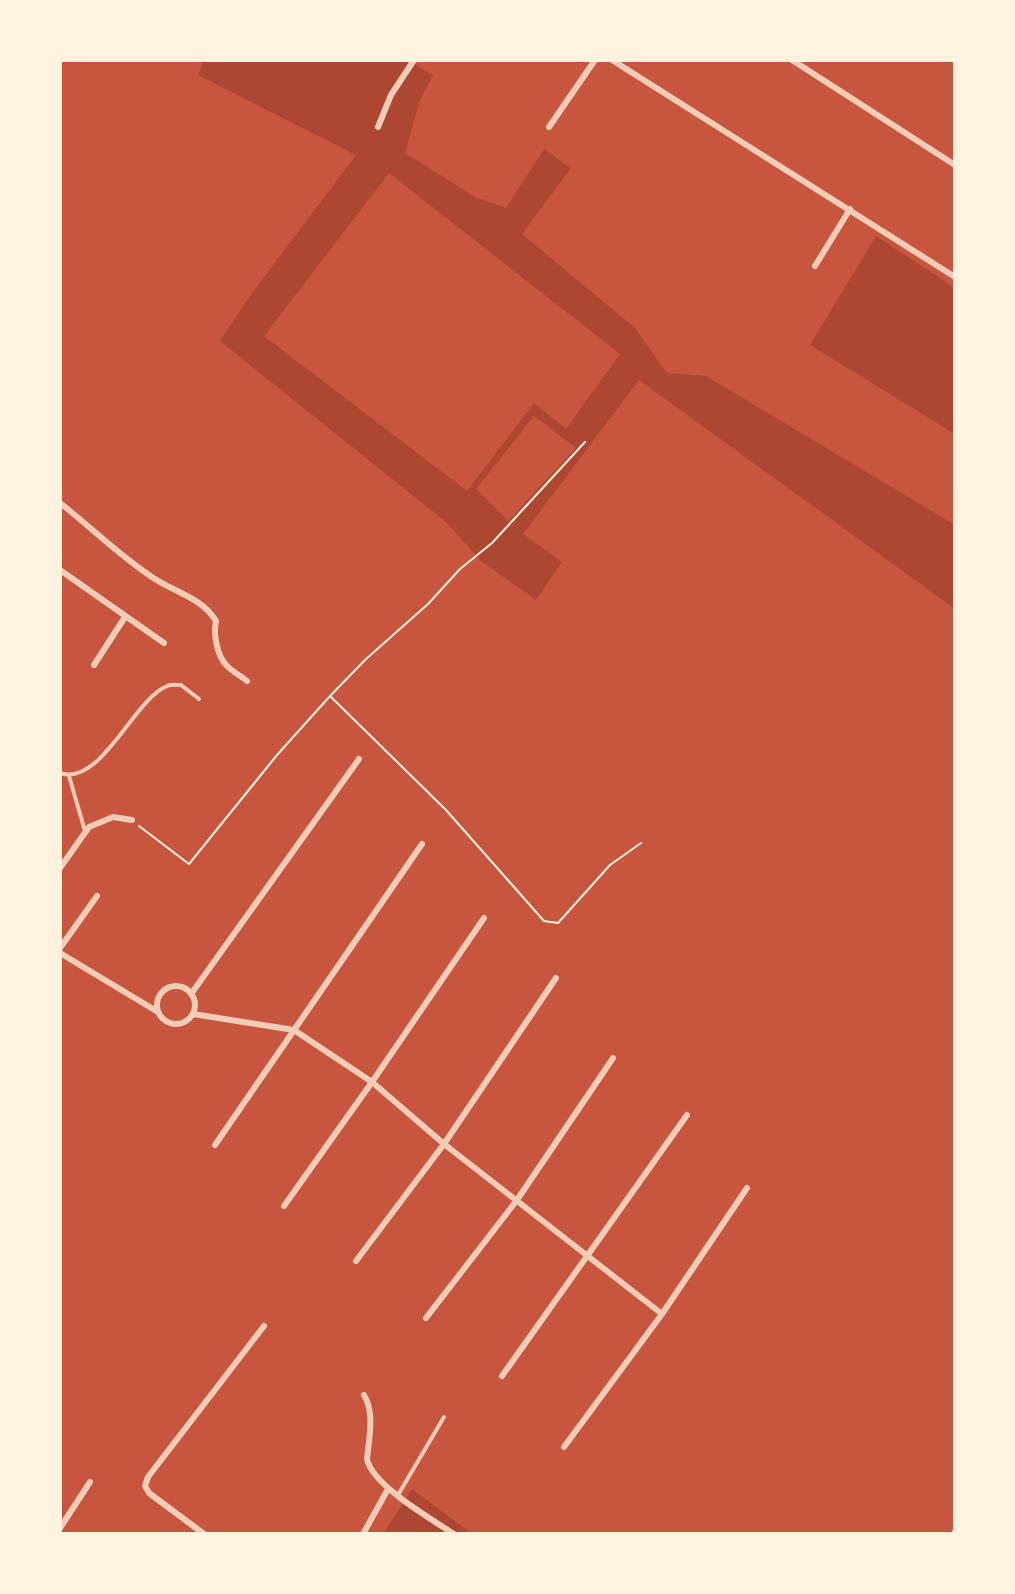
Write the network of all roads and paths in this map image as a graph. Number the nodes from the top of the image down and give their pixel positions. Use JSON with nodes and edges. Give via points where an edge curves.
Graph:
{"nodes":[{"id":1,"x":414,"y":60,"type":"edge"},
{"id":2,"x":595,"y":60,"type":"edge"},
{"id":3,"x":612,"y":60,"type":"edge"},
{"id":4,"x":792,"y":60,"type":"edge"},
{"id":5,"x":378,"y":127,"type":"dead end"},
{"id":6,"x":549,"y":127,"type":"dead end"},
{"id":7,"x":955,"y":165,"type":"edge"},
{"id":8,"x":850,"y":209,"type":"junction"},
{"id":9,"x":815,"y":266,"type":"dead end"},
{"id":10,"x":955,"y":277,"type":"edge"},
{"id":11,"x":585,"y":442,"type":"dead end"},
{"id":12,"x":60,"y":503,"type":"edge"},
{"id":13,"x":60,"y":570,"type":"edge"},
{"id":14,"x":125,"y":617,"type":"junction"},
{"id":15,"x":164,"y":644,"type":"dead end"},
{"id":16,"x":94,"y":665,"type":"dead end"},
{"id":17,"x":247,"y":681,"type":"dead end"},
{"id":18,"x":330,"y":696,"type":"junction"},
{"id":19,"x":199,"y":699,"type":"dead end"},
{"id":20,"x":358,"y":759,"type":"dead end"},
{"id":21,"x":60,"y":773,"type":"edge"},
{"id":22,"x":69,"y":776,"type":"junction"},
{"id":23,"x":132,"y":820,"type":"joint"},
{"id":24,"x":85,"y":831,"type":"junction"},
{"id":25,"x":641,"y":843,"type":"dead end"},
{"id":26,"x":422,"y":844,"type":"dead end"},
{"id":27,"x":60,"y":868,"type":"edge"},
{"id":28,"x":97,"y":896,"type":"dead end"},
{"id":29,"x":484,"y":918,"type":"dead end"},
{"id":30,"x":60,"y":950,"type":"edge"},
{"id":31,"x":556,"y":978,"type":"dead end"},
{"id":32,"x":191,"y":994,"type":"junction"},
{"id":33,"x":158,"y":1012,"type":"junction"},
{"id":34,"x":193,"y":1014,"type":"junction"},
{"id":35,"x":294,"y":1030,"type":"junction"},
{"id":36,"x":613,"y":1058,"type":"dead end"},
{"id":37,"x":372,"y":1082,"type":"junction"},
{"id":38,"x":687,"y":1115,"type":"dead end"},
{"id":39,"x":444,"y":1144,"type":"junction"},
{"id":40,"x":215,"y":1145,"type":"dead end"},
{"id":41,"x":747,"y":1188,"type":"dead end"},
{"id":42,"x":517,"y":1200,"type":"junction"},
{"id":43,"x":284,"y":1206,"type":"dead end"},
{"id":44,"x":588,"y":1257,"type":"junction"},
{"id":45,"x":356,"y":1261,"type":"dead end"},
{"id":46,"x":662,"y":1314,"type":"junction"},
{"id":47,"x":426,"y":1318,"type":"dead end"},
{"id":48,"x":264,"y":1326,"type":"dead end"},
{"id":49,"x":502,"y":1376,"type":"dead end"},
{"id":50,"x":364,"y":1395,"type":"dead end"},
{"id":51,"x":444,"y":1417,"type":"dead end"},
{"id":52,"x":564,"y":1447,"type":"dead end"},
{"id":53,"x":90,"y":1482,"type":"dead end"},
{"id":54,"x":388,"y":1489,"type":"junction"},
{"id":55,"x":398,"y":1495,"type":"junction"},
{"id":56,"x":955,"y":1527,"type":"edge"},
{"id":57,"x":60,"y":1528,"type":"edge"},
{"id":58,"x":204,"y":1534,"type":"edge"},
{"id":59,"x":363,"y":1534,"type":"edge"},
{"id":60,"x":454,"y":1534,"type":"edge"},
{"id":61,"x":952,"y":1534,"type":"edge"}],
"edges":[{"from":1,"to":5,"type":"street"},
{"from":2,"to":6,"type":"street"},
{"from":3,"to":8,"type":"street"},
{"from":4,"to":7,"type":"street"},
{"from":8,"to":9,"type":"street"},
{"from":8,"to":10,"type":"street"},
{"from":11,"to":18,"type":"path","via":[[492,543],[460,569]]},
{"from":12,"to":17,"type":"street","via":[[155,579],[206,606],[216,621],[214,629],[221,658]]},
{"from":13,"to":14,"type":"street"},
{"from":14,"to":15,"type":"street"},
{"from":14,"to":16,"type":"street"},
{"from":18,"to":23,"type":"path","via":[[189,864]]},
{"from":18,"to":25,"type":"path","via":[[446,810],[544,921],[558,923],[610,865]]},
{"from":19,"to":22,"type":"lane","via":[[180,685],[166,686],[100,758]]},
{"from":20,"to":32,"type":"street"},
{"from":21,"to":22,"type":"lane"},
{"from":22,"to":24,"type":"lane"},
{"from":23,"to":24,"type":"street","via":[[113,817]]},
{"from":24,"to":27,"type":"street"},
{"from":26,"to":35,"type":"street"},
{"from":28,"to":30,"type":"street"},
{"from":29,"to":37,"type":"street"},
{"from":30,"to":33,"type":"street"},
{"from":31,"to":39,"type":"street"},
{"from":32,"to":33,"type":"street","via":[[182,987],[169,987],[160,994]]},
{"from":32,"to":34,"type":"street"},
{"from":33,"to":34,"type":"street","via":[[173,1024],[185,1022]]},
{"from":34,"to":35,"type":"street"},
{"from":35,"to":37,"type":"street"},
{"from":35,"to":40,"type":"street"},
{"from":36,"to":42,"type":"street"},
{"from":37,"to":39,"type":"street"},
{"from":37,"to":43,"type":"street"},
{"from":38,"to":44,"type":"street"},
{"from":39,"to":42,"type":"street"},
{"from":39,"to":45,"type":"street"},
{"from":41,"to":46,"type":"street"},
{"from":42,"to":44,"type":"street"},
{"from":42,"to":47,"type":"street"},
{"from":44,"to":46,"type":"street"},
{"from":44,"to":49,"type":"street"},
{"from":46,"to":52,"type":"street"},
{"from":48,"to":58,"type":"street","via":[[145,1486]]},
{"from":50,"to":54,"type":"street","via":[[371,1416],[368,1465]]},
{"from":51,"to":55,"type":"lane"},
{"from":53,"to":57,"type":"street"},
{"from":54,"to":55,"type":"street"},
{"from":54,"to":59,"type":"street"},
{"from":55,"to":60,"type":"street"},
{"from":56,"to":61,"type":"path"}]}
